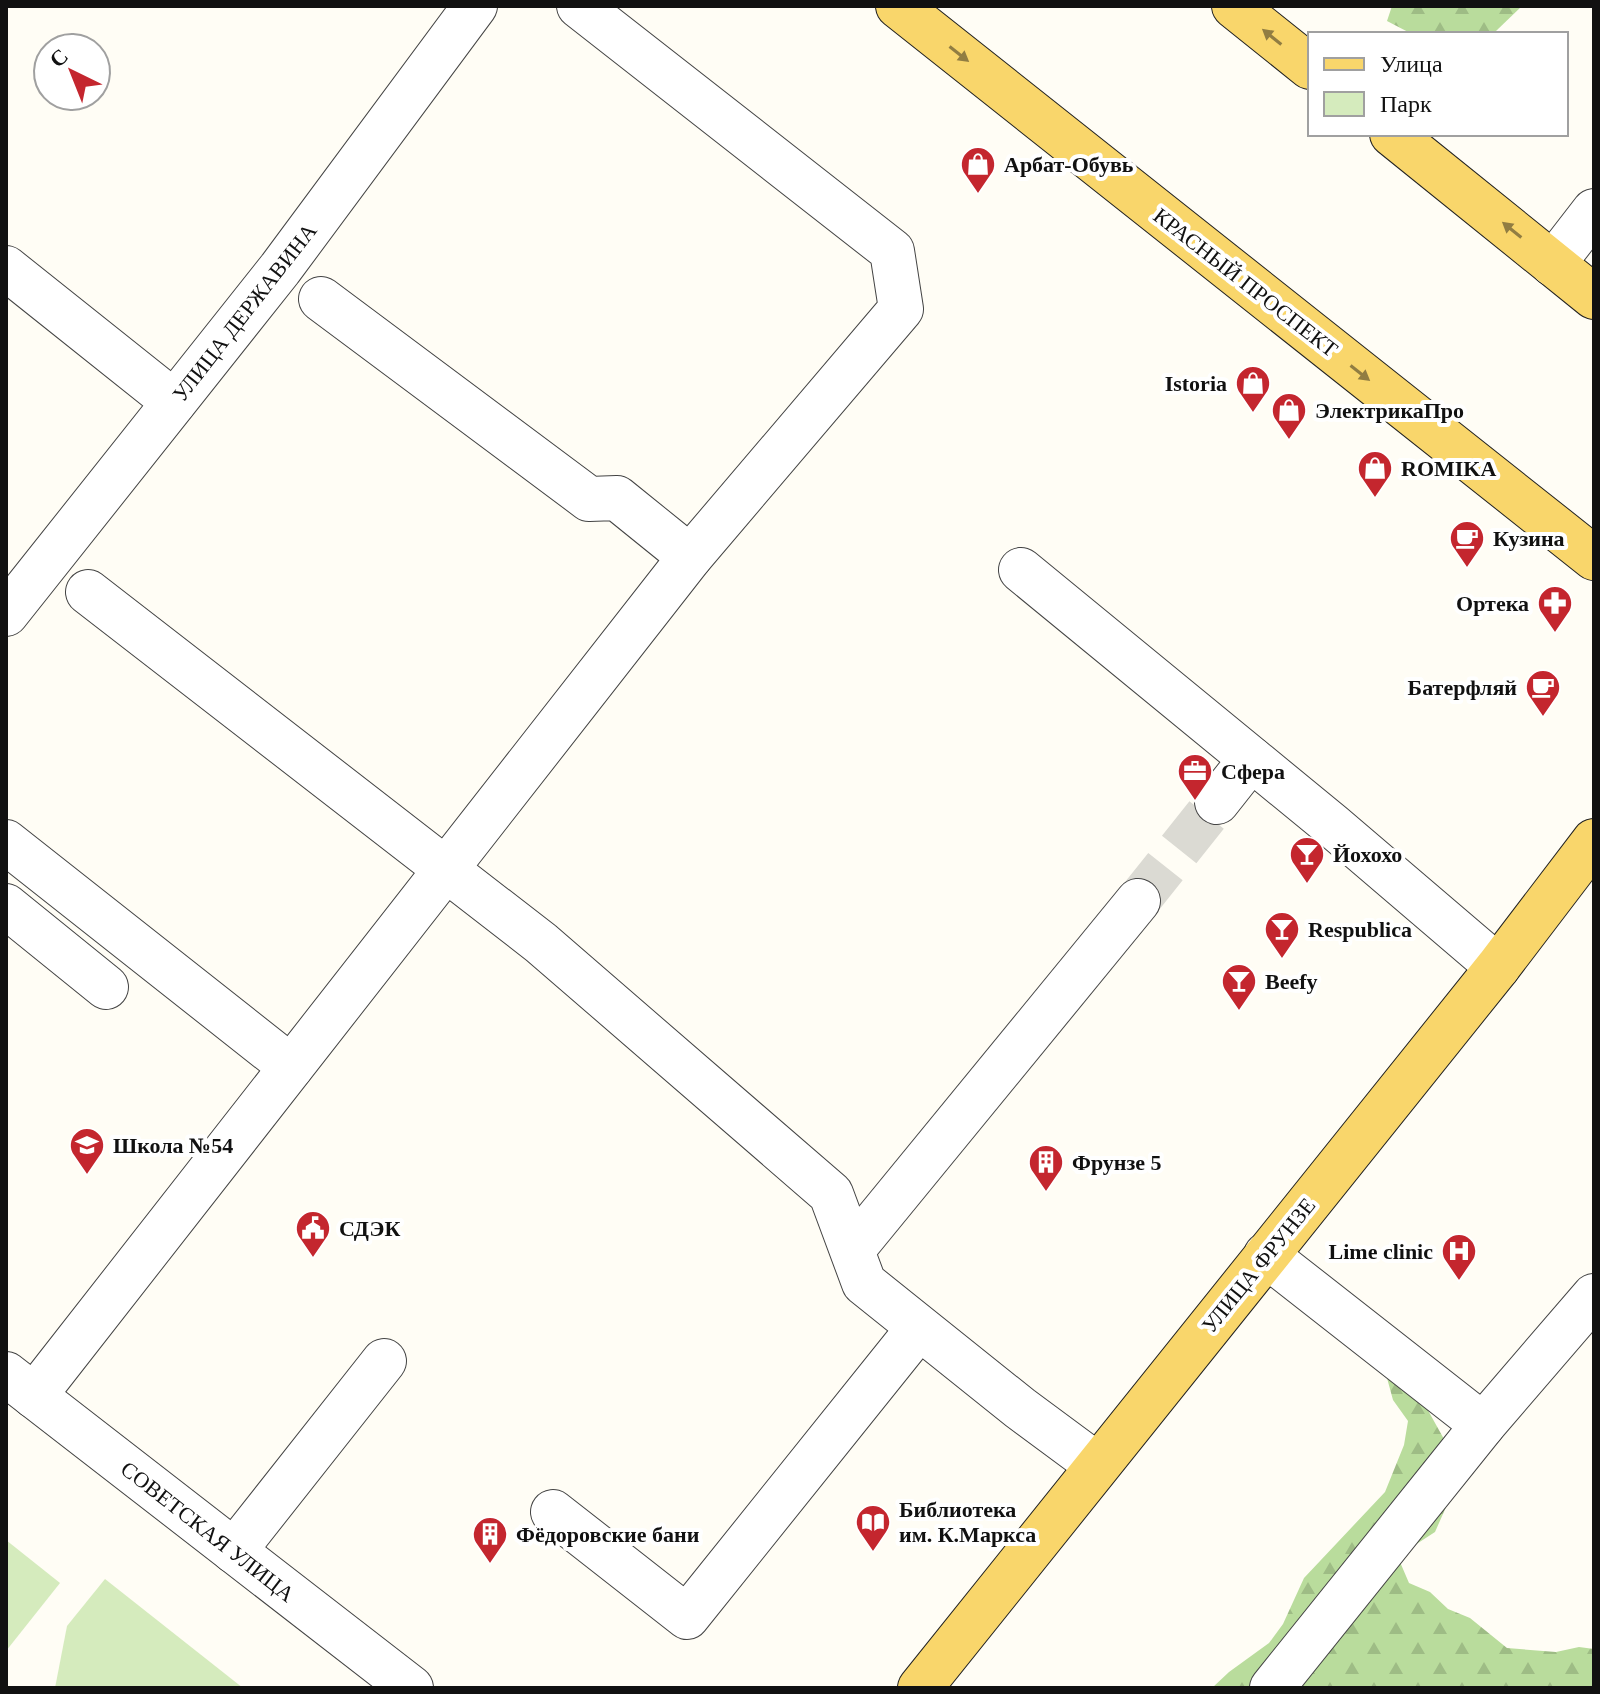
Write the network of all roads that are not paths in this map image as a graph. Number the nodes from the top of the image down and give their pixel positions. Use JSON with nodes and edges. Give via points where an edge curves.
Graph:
{"nodes":[{"id":1,"x":475,"y":6,"type":"edge"},
{"id":2,"x":579,"y":6,"type":"edge"},
{"id":3,"x":898,"y":6,"type":"edge"},
{"id":4,"x":1234,"y":6,"type":"edge"},
{"id":5,"x":1308,"y":65,"type":"edge"},
{"id":6,"x":1394,"y":136,"type":"edge"},
{"id":7,"x":1594,"y":211,"type":"edge"},
{"id":8,"x":1553,"y":264,"type":"junction"},
{"id":9,"x":6,"y":268,"type":"edge"},
{"id":10,"x":1594,"y":297,"type":"edge"},
{"id":11,"x":321,"y":299,"type":"dead end"},
{"id":12,"x":174,"y":402,"type":"junction"},
{"id":13,"x":690,"y":557,"type":"junction"},
{"id":14,"x":1594,"y":558,"type":"edge"},
{"id":15,"x":1021,"y":570,"type":"dead end"},
{"id":16,"x":88,"y":592,"type":"dead end"},
{"id":17,"x":6,"y":614,"type":"edge"},
{"id":18,"x":1251,"y":759,"type":"junction"},
{"id":19,"x":1217,"y":802,"type":"tunnel mouth"},
{"id":20,"x":1594,"y":841,"type":"edge"},
{"id":21,"x":6,"y":842,"type":"edge"},
{"id":22,"x":446,"y":869,"type":"junction"},
{"id":23,"x":1138,"y":901,"type":"tunnel mouth"},
{"id":24,"x":6,"y":906,"type":"edge"},
{"id":25,"x":1498,"y":967,"type":"junction"},
{"id":26,"x":106,"y":987,"type":"dead end"},
{"id":27,"x":291,"y":1067,"type":"junction"},
{"id":28,"x":853,"y":1249,"type":"junction"},
{"id":29,"x":1266,"y":1255,"type":"junction"},
{"id":30,"x":1594,"y":1296,"type":"edge"},
{"id":31,"x":918,"y":1329,"type":"junction"},
{"id":32,"x":384,"y":1361,"type":"dead end"},
{"id":33,"x":20,"y":1385,"type":"edge"},
{"id":34,"x":1483,"y":1425,"type":"junction"},
{"id":35,"x":1097,"y":1465,"type":"junction"},
{"id":36,"x":553,"y":1512,"type":"dead end"},
{"id":37,"x":234,"y":1551,"type":"junction"},
{"id":38,"x":411,"y":1688,"type":"edge"},
{"id":39,"x":920,"y":1688,"type":"edge"},
{"id":40,"x":1272,"y":1688,"type":"edge"}],
"edges":[{"from":1,"to":12,"type":"street","name":"УЛИЦА ДЕРЖАВИНА"},
{"from":2,"to":13,"type":"street","via":[[892,251],[901,309]]},
{"from":3,"to":14,"type":"main road","name":"КРАСНЫЙ ПРОСПЕКТ","one_way":true},
{"from":5,"to":4,"type":"main road","one_way":true},
{"from":8,"to":6,"type":"main road","one_way":true},
{"from":7,"to":8,"type":"street"},
{"from":8,"to":10,"type":"main road"},
{"from":9,"to":12,"type":"street"},
{"from":11,"to":13,"type":"street","via":[[589,499],[617,498]]},
{"from":12,"to":17,"type":"street","name":"УЛИЦА ДЕРЖАВИНА"},
{"from":13,"to":22,"type":"street"},
{"from":15,"to":18,"type":"street"},
{"from":16,"to":22,"type":"street"},
{"from":18,"to":19,"type":"street"},
{"from":18,"to":25,"type":"street"},
{"from":20,"to":25,"type":"main road","name":"УЛИЦА ФРУНЗЕ"},
{"from":21,"to":27,"type":"street"},
{"from":22,"to":27,"type":"street"},
{"from":22,"to":28,"type":"street","via":[[541,943],[831,1194]]},
{"from":23,"to":28,"type":"street"},
{"from":24,"to":26,"type":"street"},
{"from":25,"to":29,"type":"main road","name":"УЛИЦА ФРУНЗЕ"},
{"from":27,"to":33,"type":"street"},
{"from":28,"to":31,"type":"street","via":[[864,1283]]},
{"from":29,"to":34,"type":"street"},
{"from":29,"to":35,"type":"main road","name":"УЛИЦА ФРУНЗЕ"},
{"from":30,"to":34,"type":"street"},
{"from":31,"to":35,"type":"street"},
{"from":31,"to":36,"type":"street","via":[[687,1617]]},
{"from":32,"to":37,"type":"street"},
{"from":33,"to":37,"type":"street","name":"СОВЕТСКАЯ УЛИЦА"},
{"from":34,"to":40,"type":"street"},
{"from":35,"to":39,"type":"main road","name":"УЛИЦА ФРУНЗЕ"},
{"from":37,"to":38,"type":"street","name":"СОВЕТСКАЯ УЛИЦА"}]}
